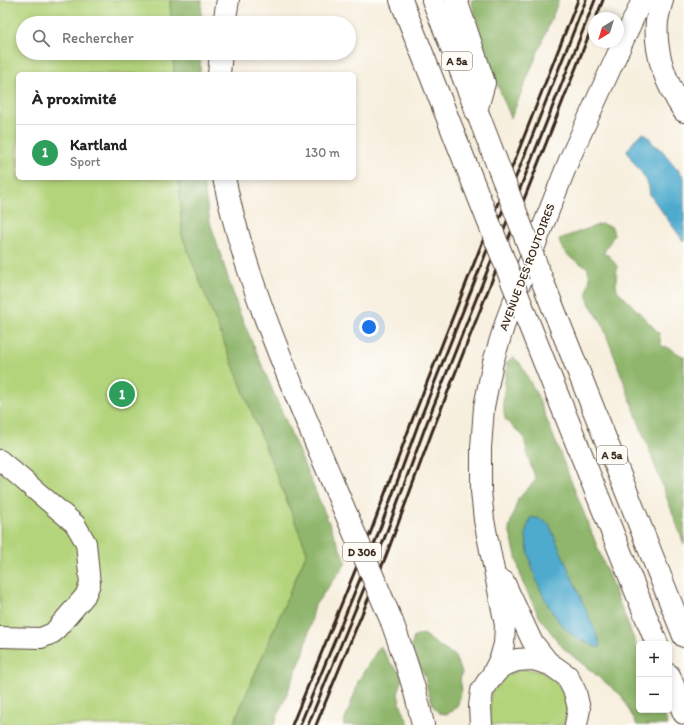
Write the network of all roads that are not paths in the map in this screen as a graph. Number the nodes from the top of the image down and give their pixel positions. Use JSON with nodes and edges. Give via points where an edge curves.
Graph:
{"nodes":[{"id":1,"x":228,"y":0,"type":"edge"},
{"id":2,"x":401,"y":0,"type":"edge"},
{"id":3,"x":433,"y":0,"type":"edge"},
{"id":4,"x":456,"y":0,"type":"edge"},
{"id":5,"x":642,"y":0,"type":"edge"},
{"id":6,"x":662,"y":0,"type":"edge"},
{"id":7,"x":225,"y":16,"type":"edge"},
{"id":8,"x":220,"y":60,"type":"edge"},
{"id":9,"x":219,"y":72,"type":"edge"},
{"id":10,"x":684,"y":111,"type":"edge"},
{"id":11,"x":478,"y":117,"type":"junction"},
{"id":12,"x":224,"y":180,"type":"edge"},
{"id":13,"x":0,"y":460,"type":"edge"},
{"id":14,"x":490,"y":550,"type":"junction"},
{"id":15,"x":684,"y":636,"type":"edge"},
{"id":16,"x":0,"y":637,"type":"edge"},
{"id":17,"x":656,"y":641,"type":"edge"},
{"id":18,"x":550,"y":664,"type":"junction"},
{"id":19,"x":670,"y":677,"type":"edge"},
{"id":20,"x":489,"y":680,"type":"junction"},
{"id":21,"x":684,"y":712,"type":"edge"},
{"id":22,"x":423,"y":725,"type":"edge"},
{"id":23,"x":481,"y":725,"type":"edge"},
{"id":24,"x":576,"y":725,"type":"edge"}],
"edges":[{"from":1,"to":7,"type":"main road"},
{"from":2,"to":17,"type":"main road","number":"A 5a","bridge":true},
{"from":3,"to":11,"type":"main road","number":"A 5a"},
{"from":4,"to":11,"type":"main road","via":[[484,83]]},
{"from":5,"to":14,"type":"street","name":"AVENUE DES ROUTOIRES","via":[[569,160],[506,317],[493,362],[484,408],[481,448],[481,491]]},
{"from":6,"to":10,"type":"main road","via":[[657,22],[658,50],[665,76]]},
{"from":8,"to":9,"type":"main road"},
{"from":11,"to":15,"type":"main road","number":"A 5a","bridge":true},
{"from":12,"to":22,"type":"main road","number":"D 306","bridge":true,"via":[[253,284],[392,622],[408,668]]},
{"from":13,"to":16,"type":"street","via":[[75,524],[86,543],[90,584],[85,596],[53,633],[41,638]]},
{"from":14,"to":18,"type":"street","name":"AVENUE DES ROUTOIRES","via":[[532,641]]},
{"from":14,"to":20,"type":"street","name":"AVENUE DES ROUTOIRES","via":[[505,625],[500,658]]},
{"from":18,"to":20,"type":"main road","via":[[533,659],[516,660],[501,666]]},
{"from":18,"to":24,"type":"main road","via":[[567,676],[575,692],[579,709]]},
{"from":19,"to":21,"type":"main road"},
{"from":20,"to":23,"type":"main road","via":[[482,691]]}]}
